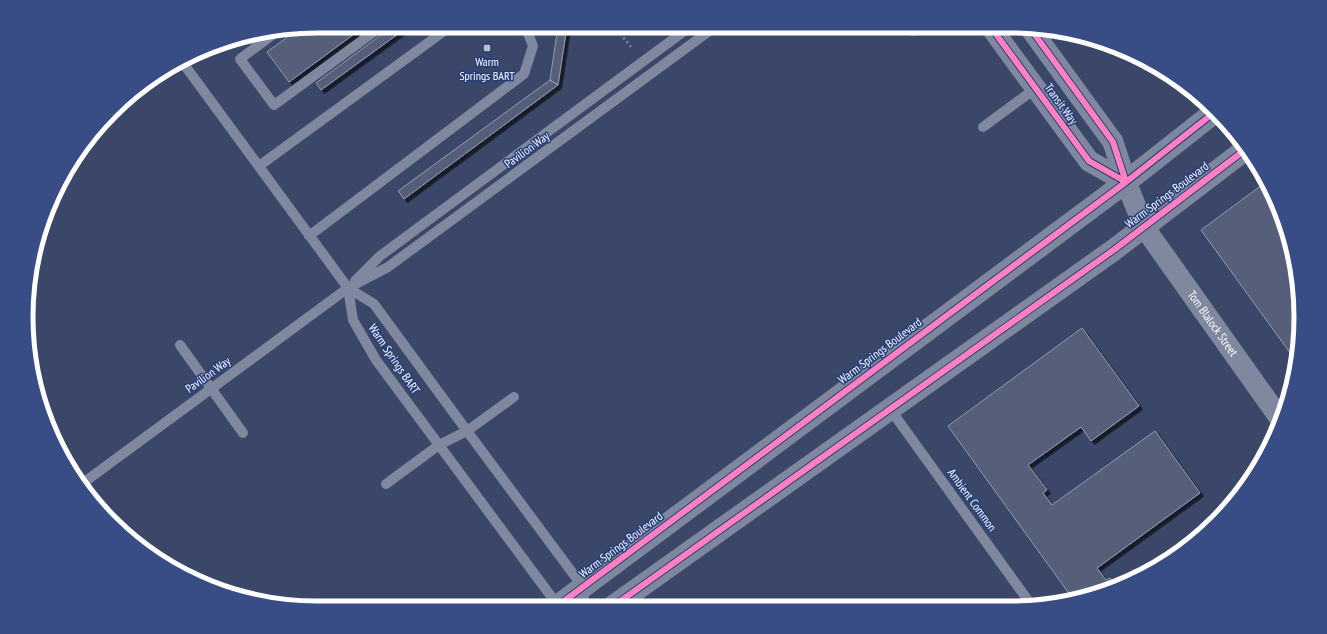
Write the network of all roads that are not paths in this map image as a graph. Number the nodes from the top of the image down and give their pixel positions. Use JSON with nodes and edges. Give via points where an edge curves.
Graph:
{"nodes":[{"id":1,"x":372,"y":33,"type":"edge"},
{"id":2,"x":441,"y":33,"type":"edge"},
{"id":3,"x":528,"y":33,"type":"edge"},
{"id":4,"x":682,"y":33,"type":"edge"},
{"id":5,"x":706,"y":33,"type":"edge"},
{"id":6,"x":995,"y":33,"type":"edge"},
{"id":7,"x":1035,"y":34,"type":"edge"},
{"id":8,"x":270,"y":37,"type":"edge"},
{"id":9,"x":185,"y":65,"type":"edge"},
{"id":10,"x":1036,"y":88,"type":"junction"},
{"id":11,"x":1210,"y":115,"type":"edge"},
{"id":12,"x":983,"y":127,"type":"dead end"},
{"id":13,"x":1241,"y":153,"type":"edge"},
{"id":14,"x":259,"y":166,"type":"junction"},
{"id":15,"x":1126,"y":182,"type":"junction"},
{"id":16,"x":1144,"y":227,"type":"junction"},
{"id":17,"x":309,"y":236,"type":"junction"},
{"id":18,"x":348,"y":288,"type":"junction"},
{"id":19,"x":180,"y":345,"type":"dead end"},
{"id":20,"x":211,"y":389,"type":"junction"},
{"id":21,"x":514,"y":397,"type":"dead end"},
{"id":22,"x":1279,"y":408,"type":"edge"},
{"id":23,"x":890,"y":409,"type":"junction"},
{"id":24,"x":467,"y":431,"type":"junction"},
{"id":25,"x":243,"y":433,"type":"dead end"},
{"id":26,"x":439,"y":445,"type":"junction"},
{"id":27,"x":86,"y":481,"type":"edge"},
{"id":28,"x":386,"y":484,"type":"dead end"},
{"id":29,"x":584,"y":597,"type":"edge"},
{"id":30,"x":1028,"y":600,"type":"edge"},
{"id":31,"x":554,"y":601,"type":"edge"},
{"id":32,"x":574,"y":601,"type":"edge"},
{"id":33,"x":620,"y":601,"type":"edge"}],
"edges":[{"from":1,"to":8,"type":"lane","via":[[274,105],[240,59]]},
{"from":2,"to":14,"type":"lane"},
{"from":3,"to":17,"type":"lane","via":[[533,46],[524,74]]},
{"from":4,"to":18,"type":"lane","name":"Pavilion Way","via":[[380,256]]},
{"from":5,"to":18,"type":"lane","name":"Pavilion Way","via":[[388,267]]},
{"from":6,"to":10,"type":"street","name":"Transit Way"},
{"from":7,"to":15,"type":"street","name":"Transit Way","via":[[1113,142]]},
{"from":9,"to":14,"type":"lane"},
{"from":10,"to":12,"type":"lane"},
{"from":10,"to":15,"type":"street","name":"Transit Way","via":[[1089,161]]},
{"from":11,"to":15,"type":"main road","name":"Warm Springs Boulevard"},
{"from":13,"to":16,"type":"main road","name":"Warm Springs Boulevard"},
{"from":14,"to":17,"type":"lane"},
{"from":15,"to":16,"type":"street"},
{"from":15,"to":29,"type":"main road","name":"Warm Springs Boulevard"},
{"from":16,"to":22,"type":"street","name":"Tom Blalock Street"},
{"from":16,"to":23,"type":"main road","name":"Warm Springs Boulevard"},
{"from":17,"to":18,"type":"lane"},
{"from":18,"to":20,"type":"lane","name":"Pavilion Way"},
{"from":18,"to":24,"type":"lane","name":"Warm Springs BART","via":[[374,304]]},
{"from":18,"to":26,"type":"lane","name":"Warm Springs BART","via":[[353,320],[368,347]]},
{"from":19,"to":20,"type":"lane"},
{"from":20,"to":25,"type":"lane"},
{"from":20,"to":27,"type":"lane","name":"Pavilion Way"},
{"from":21,"to":24,"type":"lane"},
{"from":23,"to":30,"type":"lane","name":"Ambient Common"},
{"from":23,"to":33,"type":"main road","name":"Warm Springs Boulevard"},
{"from":24,"to":26,"type":"lane"},
{"from":24,"to":29,"type":"lane","name":"Warm Springs BART"},
{"from":26,"to":28,"type":"lane"},
{"from":26,"to":31,"type":"lane","name":"Warm Springs BART"},
{"from":29,"to":32,"type":"main road","name":"Warm Springs Boulevard"}]}
